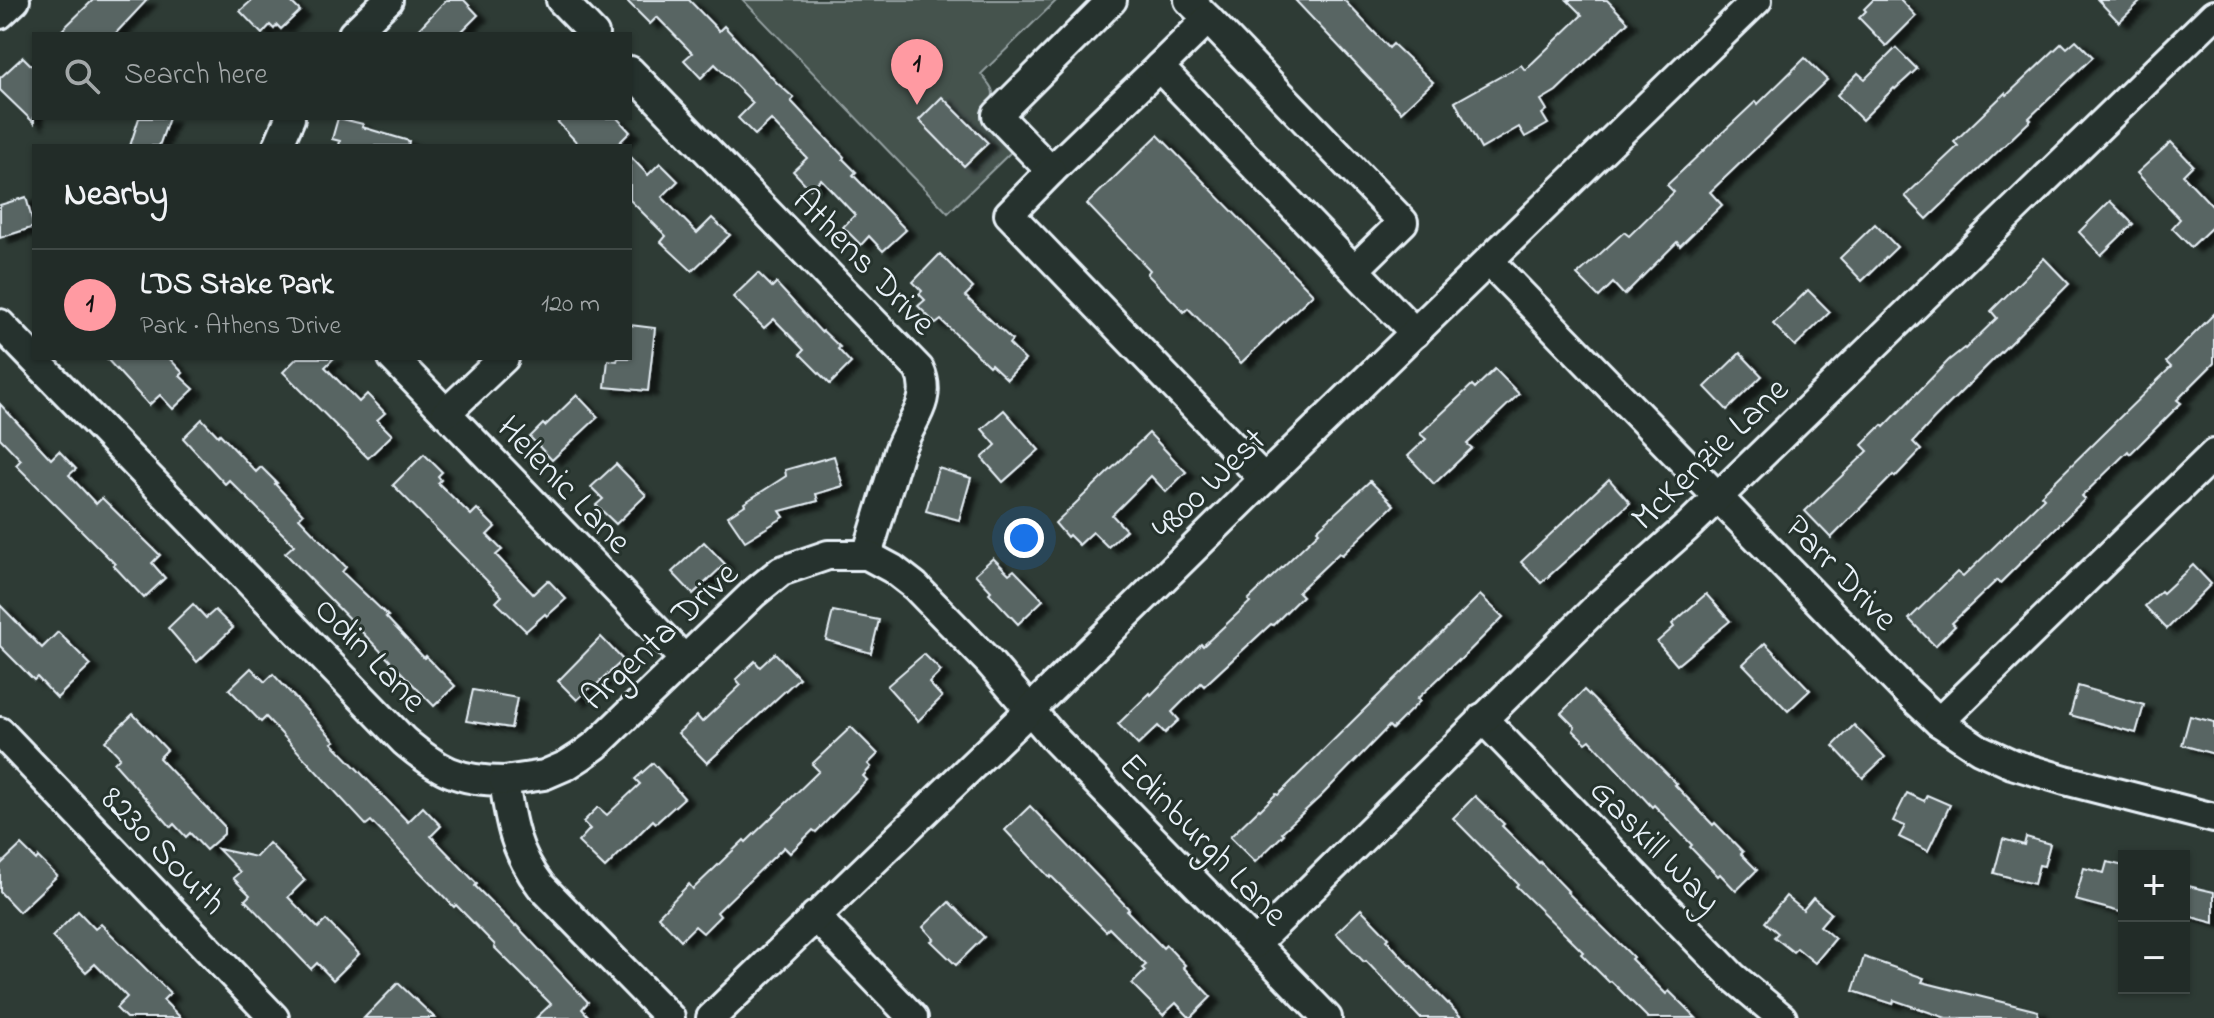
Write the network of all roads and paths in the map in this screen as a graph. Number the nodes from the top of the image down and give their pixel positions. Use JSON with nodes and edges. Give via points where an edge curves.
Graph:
{"nodes":[{"id":1,"x":15,"y":0,"type":"edge"},
{"id":2,"x":388,"y":0,"type":"edge"},
{"id":3,"x":561,"y":0,"type":"edge"},
{"id":4,"x":1112,"y":0,"type":"edge"},
{"id":5,"x":1757,"y":0,"type":"edge"},
{"id":6,"x":1198,"y":10,"type":"edge"},
{"id":7,"x":0,"y":14,"type":"edge"},
{"id":8,"x":2214,"y":15,"type":"edge"},
{"id":9,"x":355,"y":32,"type":"edge"},
{"id":10,"x":592,"y":32,"type":"edge"},
{"id":11,"x":1159,"y":67,"type":"junction"},
{"id":12,"x":632,"y":73,"type":"edge"},
{"id":13,"x":289,"y":120,"type":"edge"},
{"id":14,"x":279,"y":144,"type":"edge"},
{"id":15,"x":1051,"y":171,"type":"junction"},
{"id":16,"x":1489,"y":261,"type":"junction"},
{"id":17,"x":1355,"y":269,"type":"junction"},
{"id":18,"x":0,"y":324,"type":"edge"},
{"id":19,"x":1415,"y":333,"type":"junction"},
{"id":20,"x":32,"y":357,"type":"edge"},
{"id":21,"x":35,"y":360,"type":"edge"},
{"id":22,"x":395,"y":360,"type":"edge"},
{"id":23,"x":502,"y":360,"type":"edge"},
{"id":24,"x":446,"y":413,"type":"junction"},
{"id":25,"x":2214,"y":454,"type":"edge"},
{"id":26,"x":1264,"y":479,"type":"junction"},
{"id":27,"x":1718,"y":497,"type":"junction"},
{"id":28,"x":867,"y":555,"type":"junction"},
{"id":29,"x":685,"y":660,"type":"junction"},
{"id":30,"x":1031,"y":709,"type":"junction"},
{"id":31,"x":1482,"y":718,"type":"junction"},
{"id":32,"x":1939,"y":722,"type":"junction"},
{"id":33,"x":0,"y":732,"type":"edge"},
{"id":34,"x":504,"y":781,"type":"junction"},
{"id":35,"x":2214,"y":818,"type":"edge"},
{"id":36,"x":815,"y":916,"type":"junction"},
{"id":37,"x":1255,"y":944,"type":"junction"},
{"id":38,"x":274,"y":1018,"type":"edge"},
{"id":39,"x":670,"y":1018,"type":"edge"},
{"id":40,"x":711,"y":1018,"type":"edge"},
{"id":41,"x":913,"y":1018,"type":"edge"},
{"id":42,"x":1327,"y":1018,"type":"edge"},
{"id":43,"x":1782,"y":1018,"type":"edge"}],
"edges":[{"from":1,"to":7,"type":"street"},
{"from":2,"to":9,"type":"street"},
{"from":3,"to":10,"type":"street"},
{"from":4,"to":15,"type":"street","via":[[997,115]]},
{"from":5,"to":16,"type":"street","name":"4800 West"},
{"from":6,"to":11,"type":"street"},
{"from":6,"to":17,"type":"street","via":[[1403,222]]},
{"from":8,"to":27,"type":"street","name":"McKenzie Lane"},
{"from":11,"to":15,"type":"street"},
{"from":11,"to":17,"type":"street"},
{"from":12,"to":28,"type":"street","name":"Athens Drive","via":[[919,369],[926,393],[905,434]]},
{"from":13,"to":14,"type":"street"},
{"from":15,"to":26,"type":"street","via":[[1009,214]]},
{"from":16,"to":19,"type":"street","name":"4800 West"},
{"from":16,"to":27,"type":"street","name":"Parr Drive"},
{"from":17,"to":19,"type":"street"},
{"from":18,"to":20,"type":"street","name":"Odin Lane"},
{"from":19,"to":26,"type":"street","name":"4800 West"},
{"from":21,"to":34,"type":"street","name":"Odin Lane","via":[[404,741],[449,773]]},
{"from":22,"to":24,"type":"street","name":"Helenic Lane"},
{"from":23,"to":24,"type":"street"},
{"from":24,"to":29,"type":"street","name":"Helenic Lane"},
{"from":25,"to":32,"type":"street"},
{"from":26,"to":30,"type":"street","name":"4800 West"},
{"from":27,"to":31,"type":"street","name":"McKenzie Lane"},
{"from":27,"to":32,"type":"street","name":"Parr Drive"},
{"from":28,"to":29,"type":"street","name":"Argenta Drive","via":[[828,555],[781,571]]},
{"from":28,"to":30,"type":"street","via":[[915,586]]},
{"from":29,"to":34,"type":"street","name":"Argenta Drive","via":[[581,756],[544,775]]},
{"from":30,"to":36,"type":"street","name":"4800 West"},
{"from":30,"to":37,"type":"street","name":"Edinburgh Lane"},
{"from":31,"to":37,"type":"street","name":"McKenzie Lane"},
{"from":31,"to":43,"type":"street","name":"Gaskill Way","via":[[1733,977]]},
{"from":32,"to":35,"type":"street","name":"Parr Drive","via":[[2012,764]]},
{"from":33,"to":38,"type":"street","name":"8230 South"},
{"from":34,"to":39,"type":"street","via":[[510,824],[529,870]]},
{"from":36,"to":40,"type":"street","name":"4800 West"},
{"from":36,"to":41,"type":"street"},
{"from":37,"to":42,"type":"street","name":"Edinburgh Lane"}]}
